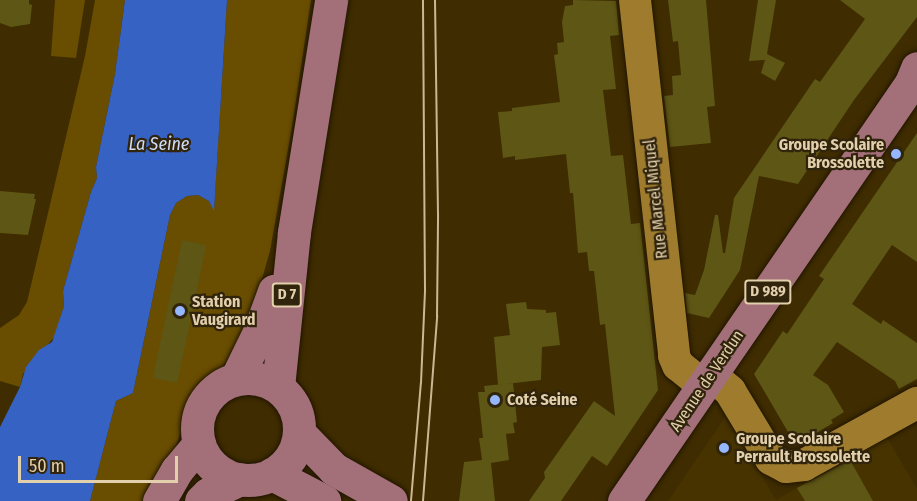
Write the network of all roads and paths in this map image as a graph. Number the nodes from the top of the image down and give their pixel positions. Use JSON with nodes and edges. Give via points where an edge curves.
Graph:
{"nodes":[{"id":1,"x":331,"y":0,"type":"edge"},
{"id":2,"x":635,"y":0,"type":"edge"},
{"id":3,"x":915,"y":79,"type":"edge"},
{"id":4,"x":294,"y":232,"type":"junction"},
{"id":5,"x":236,"y":379,"type":"junction"},
{"id":6,"x":707,"y":381,"type":"junction"},
{"id":7,"x":278,"y":387,"type":"junction"},
{"id":8,"x":917,"y":403,"type":"edge"},
{"id":9,"x":299,"y":433,"type":"junction"},
{"id":10,"x":199,"y":444,"type":"junction"},
{"id":11,"x":272,"y":474,"type":"junction"},
{"id":12,"x":240,"y":479,"type":"junction"},
{"id":13,"x":159,"y":501,"type":"edge"},
{"id":14,"x":201,"y":501,"type":"edge"},
{"id":15,"x":324,"y":501,"type":"edge"},
{"id":16,"x":390,"y":501,"type":"edge"},
{"id":17,"x":624,"y":501,"type":"edge"}],
"edges":[{"from":1,"to":4,"type":"main road","number":"D 7"},
{"from":2,"to":6,"type":"street","name":"Rue Marcel Miquel","via":[[674,356],[678,365]]},
{"from":3,"to":6,"type":"main road","name":"Avenue de Verdun","number":"D 989"},
{"from":4,"to":5,"type":"main road","number":"D 7","via":[[259,332]]},
{"from":4,"to":7,"type":"main road","number":"D 7"},
{"from":5,"to":7,"type":"main road","via":[[258,378]]},
{"from":5,"to":10,"type":"main road","via":[[208,396],[200,411]]},
{"from":6,"to":8,"type":"street","name":"Rue Marcel Miquel","via":[[730,391],[771,459],[786,467],[804,465]]},
{"from":6,"to":17,"type":"main road","name":"Avenue de Verdun","number":"D 989"},
{"from":7,"to":9,"type":"main road","via":[[292,403]]},
{"from":9,"to":11,"type":"main road","via":[[291,457]]},
{"from":9,"to":16,"type":"main road","via":[[334,469]]},
{"from":10,"to":12,"type":"main road","via":[[214,468]]},
{"from":10,"to":13,"type":"main road","via":[[177,470]]},
{"from":11,"to":12,"type":"main road"},
{"from":11,"to":15,"type":"main road"},
{"from":12,"to":14,"type":"main road"}]}
